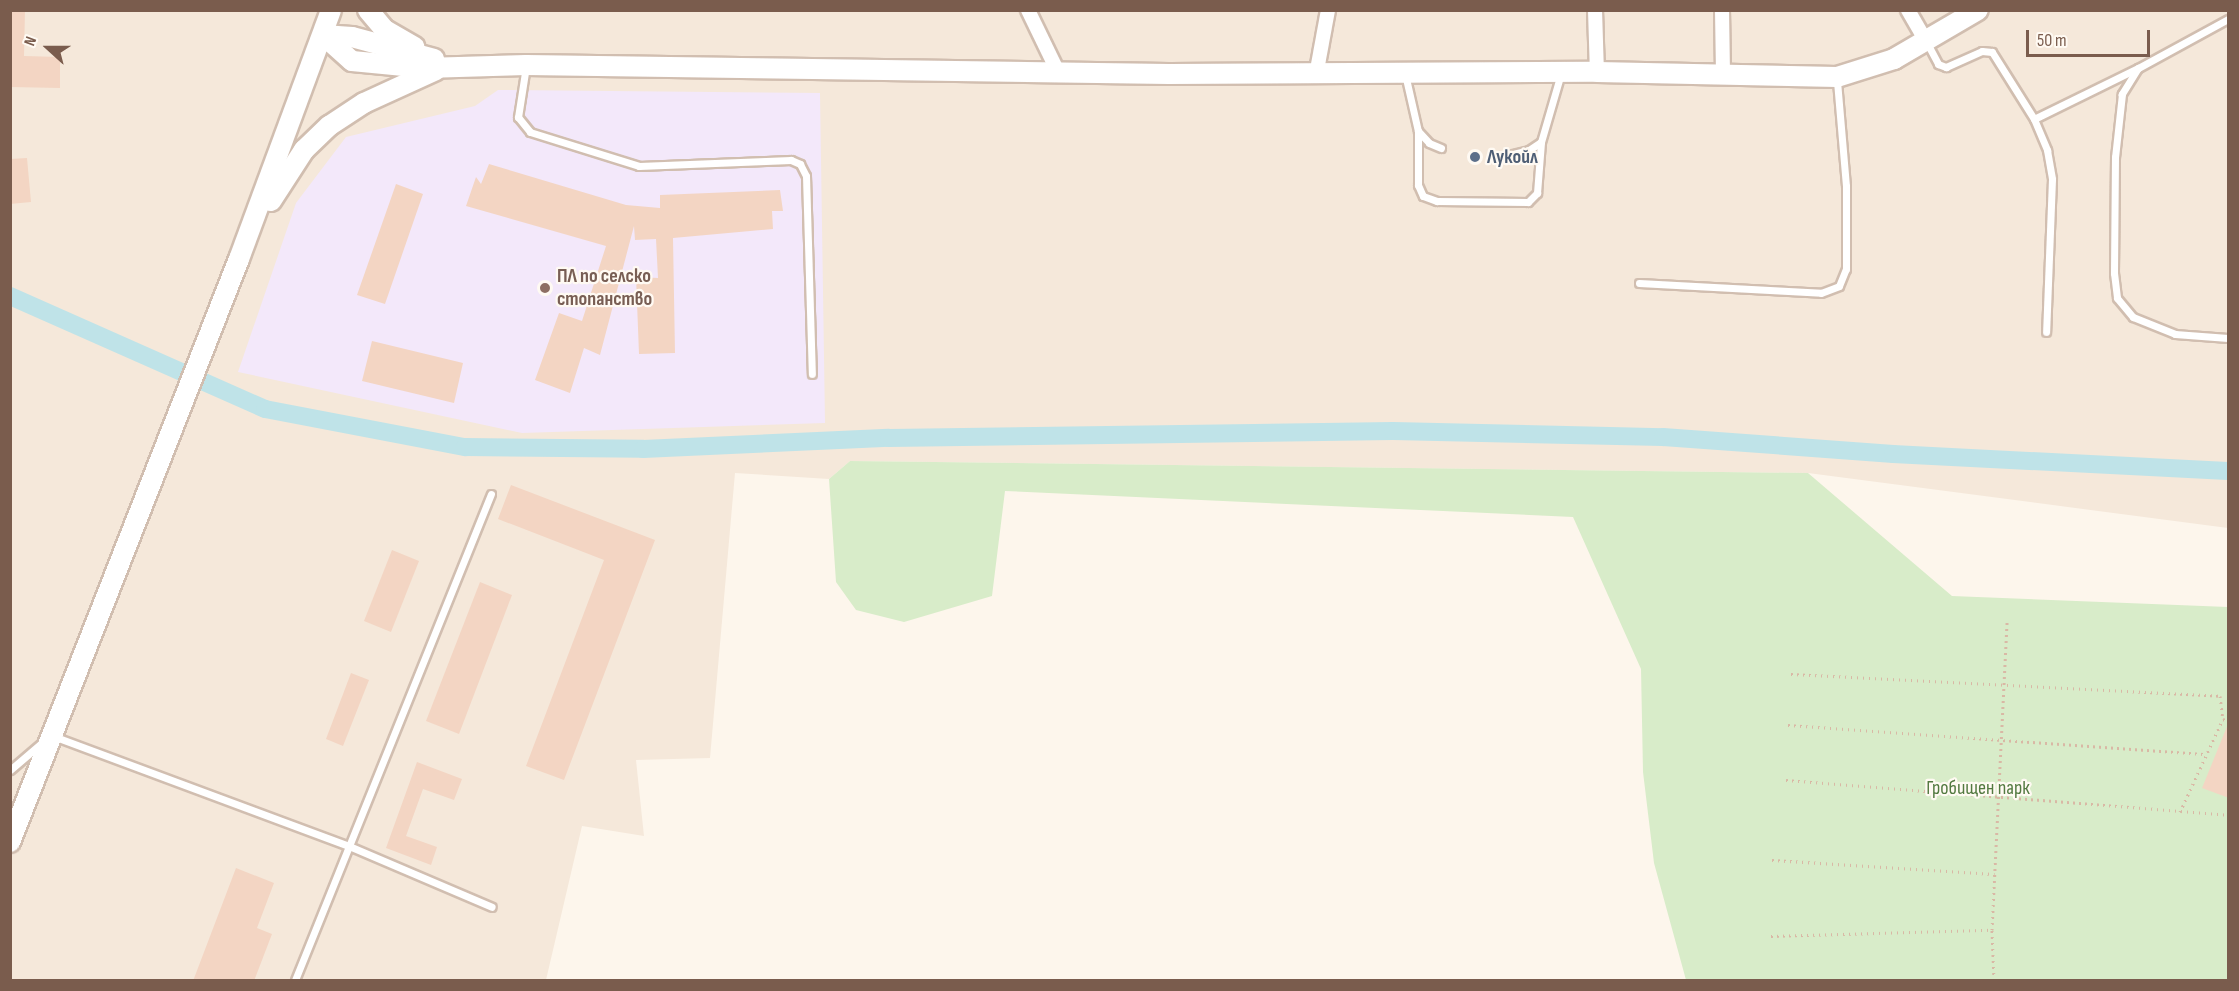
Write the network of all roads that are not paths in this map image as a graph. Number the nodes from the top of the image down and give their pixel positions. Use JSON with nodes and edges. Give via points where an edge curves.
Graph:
{"nodes":[{"id":1,"x":331,"y":10,"type":"edge"},
{"id":2,"x":368,"y":10,"type":"edge"},
{"id":3,"x":1028,"y":10,"type":"edge"},
{"id":4,"x":1328,"y":10,"type":"edge"},
{"id":5,"x":1594,"y":10,"type":"edge"},
{"id":6,"x":1722,"y":10,"type":"edge"},
{"id":7,"x":1908,"y":10,"type":"edge"},
{"id":8,"x":1978,"y":10,"type":"edge"},
{"id":9,"x":2229,"y":19,"type":"edge"},
{"id":10,"x":323,"y":35,"type":"junction"},
{"id":11,"x":1926,"y":41,"type":"junction"},
{"id":12,"x":444,"y":63,"type":"junction"},
{"id":13,"x":526,"y":65,"type":"junction"},
{"id":14,"x":2138,"y":68,"type":"junction"},
{"id":15,"x":1057,"y":70,"type":"junction"},
{"id":16,"x":1317,"y":70,"type":"junction"},
{"id":17,"x":1597,"y":72,"type":"junction"},
{"id":18,"x":1561,"y":73,"type":"junction"},
{"id":19,"x":1406,"y":74,"type":"junction"},
{"id":20,"x":1723,"y":74,"type":"junction"},
{"id":21,"x":1837,"y":77,"type":"junction"},
{"id":22,"x":2034,"y":119,"type":"junction"},
{"id":23,"x":1418,"y":131,"type":"junction"},
{"id":24,"x":1541,"y":142,"type":"junction"},
{"id":25,"x":1441,"y":148,"type":"dead end"},
{"id":26,"x":1513,"y":154,"type":"dead end"},
{"id":27,"x":239,"y":259,"type":"junction"},
{"id":28,"x":1640,"y":282,"type":"dead end"},
{"id":29,"x":2046,"y":332,"type":"dead end"},
{"id":30,"x":2229,"y":338,"type":"edge"},
{"id":31,"x":812,"y":374,"type":"dead end"},
{"id":32,"x":490,"y":494,"type":"dead end"},
{"id":33,"x":51,"y":736,"type":"junction"},
{"id":34,"x":10,"y":770,"type":"edge"},
{"id":35,"x":10,"y":842,"type":"edge"},
{"id":36,"x":349,"y":846,"type":"junction"},
{"id":37,"x":492,"y":907,"type":"dead end"},
{"id":38,"x":295,"y":981,"type":"edge"}],
"edges":[{"from":1,"to":10,"type":"main road"},
{"from":2,"to":12,"type":"main road","via":[[385,30]]},
{"from":3,"to":15,"type":"street"},
{"from":4,"to":16,"type":"street"},
{"from":5,"to":17,"type":"street"},
{"from":6,"to":20,"type":"street"},
{"from":7,"to":11,"type":"street"},
{"from":8,"to":11,"type":"main road"},
{"from":9,"to":14,"type":"lane"},
{"from":10,"to":12,"type":"main road","via":[[343,56],[363,64]]},
{"from":10,"to":27,"type":"main road"},
{"from":11,"to":21,"type":"main road","via":[[1894,59]]},
{"from":11,"to":22,"type":"lane","via":[[1938,64],[1946,67],[1982,51],[1992,52]]},
{"from":12,"to":13,"type":"main road"},
{"from":12,"to":27,"type":"main road","via":[[364,103],[312,142],[284,179]]},
{"from":13,"to":15,"type":"main road"},
{"from":13,"to":31,"type":"lane","via":[[518,117],[530,132],[639,166],[791,160],[800,164],[806,176]]},
{"from":14,"to":22,"type":"lane"},
{"from":14,"to":30,"type":"lane","via":[[2122,94],[2115,157],[2116,298],[2133,317],[2175,334]]},
{"from":15,"to":16,"type":"main road","via":[[1169,74]]},
{"from":16,"to":19,"type":"main road"},
{"from":17,"to":18,"type":"main road"},
{"from":17,"to":20,"type":"main road"},
{"from":18,"to":19,"type":"main road"},
{"from":18,"to":24,"type":"lane"},
{"from":19,"to":23,"type":"lane"},
{"from":20,"to":21,"type":"main road"},
{"from":21,"to":28,"type":"lane","via":[[1846,186],[1846,269],[1839,286],[1821,293]]},
{"from":22,"to":29,"type":"lane","via":[[2047,150],[2052,179]]},
{"from":23,"to":24,"type":"lane","via":[[1418,185],[1423,196],[1437,201],[1528,202],[1539,186]]},
{"from":23,"to":25,"type":"lane","via":[[1429,143]]},
{"from":24,"to":26,"type":"lane"},
{"from":27,"to":33,"type":"main road"},
{"from":32,"to":36,"type":"lane"},
{"from":33,"to":34,"type":"lane"},
{"from":33,"to":35,"type":"main road"},
{"from":33,"to":36,"type":"lane"},
{"from":36,"to":37,"type":"lane"},
{"from":36,"to":38,"type":"lane"}]}
